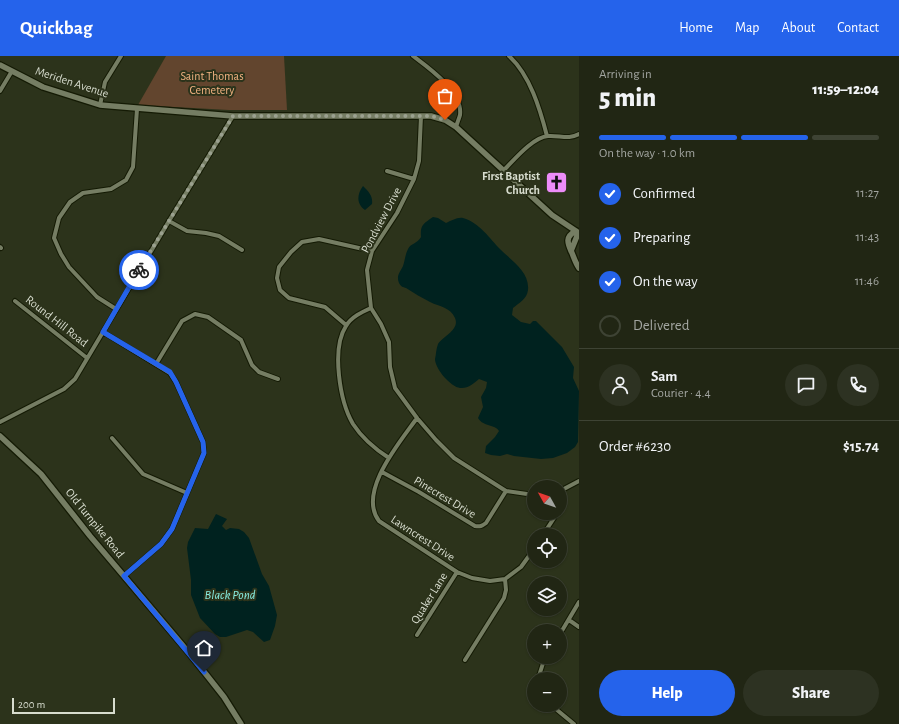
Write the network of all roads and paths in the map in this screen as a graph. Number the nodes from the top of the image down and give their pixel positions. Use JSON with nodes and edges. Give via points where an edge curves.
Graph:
{"nodes":[{"id":1,"x":121,"y":56,"type":"edge"},
{"id":2,"x":413,"y":56,"type":"edge"},
{"id":3,"x":509,"y":56,"type":"edge"},
{"id":4,"x":0,"y":65,"type":"edge"},
{"id":5,"x":12,"y":71,"type":"junction"},
{"id":6,"x":0,"y":91,"type":"edge"},
{"id":7,"x":100,"y":106,"type":"junction"},
{"id":8,"x":137,"y":109,"type":"junction"},
{"id":9,"x":233,"y":116,"type":"junction"},
{"id":10,"x":421,"y":116,"type":"junction"},
{"id":11,"x":456,"y":127,"type":"junction"},
{"id":12,"x":579,"y":134,"type":"edge"},
{"id":13,"x":547,"y":136,"type":"junction"},
{"id":14,"x":504,"y":170,"type":"junction"},
{"id":15,"x":386,"y":171,"type":"dead end"},
{"id":16,"x":414,"y":179,"type":"junction"},
{"id":17,"x":169,"y":221,"type":"junction"},
{"id":18,"x":577,"y":232,"type":"edge"},
{"id":19,"x":242,"y":250,"type":"dead end"},
{"id":20,"x":372,"y":251,"type":"junction"},
{"id":21,"x":579,"y":268,"type":"edge"},
{"id":22,"x":15,"y":301,"type":"dead end"},
{"id":23,"x":371,"y":308,"type":"junction"},
{"id":24,"x":116,"y":309,"type":"junction"},
{"id":25,"x":346,"y":325,"type":"junction"},
{"id":26,"x":103,"y":332,"type":"junction"},
{"id":27,"x":87,"y":358,"type":"junction"},
{"id":28,"x":156,"y":364,"type":"junction"},
{"id":29,"x":278,"y":379,"type":"dead end"},
{"id":30,"x":417,"y":418,"type":"junction"},
{"id":31,"x":0,"y":422,"type":"edge"},
{"id":32,"x":0,"y":436,"type":"edge"},
{"id":33,"x":112,"y":438,"type":"dead end"},
{"id":34,"x":389,"y":458,"type":"junction"},
{"id":35,"x":382,"y":472,"type":"junction"},
{"id":36,"x":579,"y":481,"type":"edge"},
{"id":37,"x":567,"y":487,"type":"edge"},
{"id":38,"x":506,"y":491,"type":"junction"},
{"id":39,"x":187,"y":493,"type":"junction"},
{"id":40,"x":527,"y":494,"type":"edge"},
{"id":41,"x":527,"y":559,"type":"edge"},
{"id":42,"x":457,"y":572,"type":"junction"},
{"id":43,"x":124,"y":576,"type":"junction"},
{"id":44,"x":504,"y":579,"type":"junction"},
{"id":45,"x":579,"y":602,"type":"edge"},
{"id":46,"x":569,"y":620,"type":"junction"},
{"id":47,"x":566,"y":624,"type":"edge"},
{"id":48,"x":579,"y":627,"type":"edge"},
{"id":49,"x":417,"y":635,"type":"dead end"},
{"id":50,"x":464,"y":660,"type":"dead end"},
{"id":51,"x":559,"y":712,"type":"edge"},
{"id":52,"x":241,"y":724,"type":"edge"},
{"id":53,"x":574,"y":724,"type":"edge"}],
"edges":[{"from":1,"to":7,"type":"street","via":[[105,82]]},
{"from":2,"to":11,"type":"street","via":[[436,74],[453,92],[459,104],[460,115]]},
{"from":3,"to":13,"type":"street","via":[[518,64],[529,86],[542,115]]},
{"from":4,"to":5,"type":"main road","name":"Meriden Avenue"},
{"from":5,"to":6,"type":"street"},
{"from":5,"to":7,"type":"main road","name":"Meriden Avenue","via":[[43,87]]},
{"from":7,"to":8,"type":"main road","name":"Meriden Avenue"},
{"from":8,"to":9,"type":"main road","name":"Meriden Avenue"},
{"from":8,"to":24,"type":"street","via":[[133,167],[126,180],[111,189],[83,193],[70,202],[59,218],[54,238],[69,267],[97,297]]},
{"from":9,"to":10,"type":"main road","name":"Meriden Avenue"},
{"from":9,"to":17,"type":"street"},
{"from":10,"to":11,"type":"main road","name":"Meriden Avenue","via":[[445,120]]},
{"from":10,"to":16,"type":"street","name":"Pondview Drive","via":[[419,161]]},
{"from":11,"to":14,"type":"main road","name":"Meriden Avenue"},
{"from":12,"to":13,"type":"street","via":[[566,138]]},
{"from":13,"to":14,"type":"street","via":[[531,144]]},
{"from":14,"to":18,"type":"main road","name":"Meriden Avenue","via":[[550,214]]},
{"from":15,"to":16,"type":"street"},
{"from":16,"to":20,"type":"street","name":"Pondview Drive","via":[[397,213]]},
{"from":17,"to":19,"type":"street","via":[[187,231],[219,236]]},
{"from":17,"to":24,"type":"street"},
{"from":18,"to":21,"type":"main road","via":[[571,251]]},
{"from":20,"to":23,"type":"street","name":"Pondview Drive","via":[[367,270]]},
{"from":20,"to":25,"type":"street","via":[[319,239],[302,242],[279,266],[277,278],[280,290],[289,298],[325,307]]},
{"from":22,"to":27,"type":"street","name":"Round Hill Road"},
{"from":23,"to":25,"type":"street","via":[[360,313]]},
{"from":23,"to":30,"type":"street","name":"Pondview Drive","via":[[389,342],[390,368],[395,388]]},
{"from":24,"to":26,"type":"street"},
{"from":25,"to":34,"type":"street","via":[[340,342],[339,365],[341,393],[347,412],[364,438]]},
{"from":26,"to":27,"type":"street"},
{"from":26,"to":28,"type":"street"},
{"from":27,"to":31,"type":"street","via":[[75,378],[64,388]]},
{"from":28,"to":29,"type":"street","via":[[182,321],[195,314],[208,317],[241,340],[252,365],[259,372]]},
{"from":28,"to":39,"type":"street","via":[[170,372],[203,442],[204,453]]},
{"from":30,"to":34,"type":"street","name":"Lawncrest Drive"},
{"from":30,"to":38,"type":"street","name":"Pondview Drive","via":[[454,458]]},
{"from":32,"to":43,"type":"main road","name":"Old Turnpike Road","via":[[41,474]]},
{"from":33,"to":39,"type":"street","via":[[143,474]]},
{"from":34,"to":35,"type":"street","name":"Lawncrest Drive"},
{"from":35,"to":38,"type":"street","name":"Pinecrest Drive","via":[[478,527],[486,523]]},
{"from":35,"to":42,"type":"street","name":"Lawncrest Drive","via":[[372,503],[375,515],[385,526]]},
{"from":36,"to":37,"type":"street"},
{"from":38,"to":40,"type":"street","name":"Pondview Drive"},
{"from":39,"to":43,"type":"street","via":[[172,529],[161,544]]},
{"from":41,"to":44,"type":"street","via":[[521,567]]},
{"from":42,"to":44,"type":"street","name":"Lawncrest Drive","via":[[490,581]]},
{"from":42,"to":49,"type":"street","name":"Quaker Lane"},
{"from":43,"to":52,"type":"main road","name":"Old Turnpike Road","via":[[224,696]]},
{"from":44,"to":50,"type":"street","via":[[504,598]]},
{"from":45,"to":46,"type":"street"},
{"from":46,"to":47,"type":"street"},
{"from":46,"to":48,"type":"street"},
{"from":51,"to":53,"type":"street"}]}
